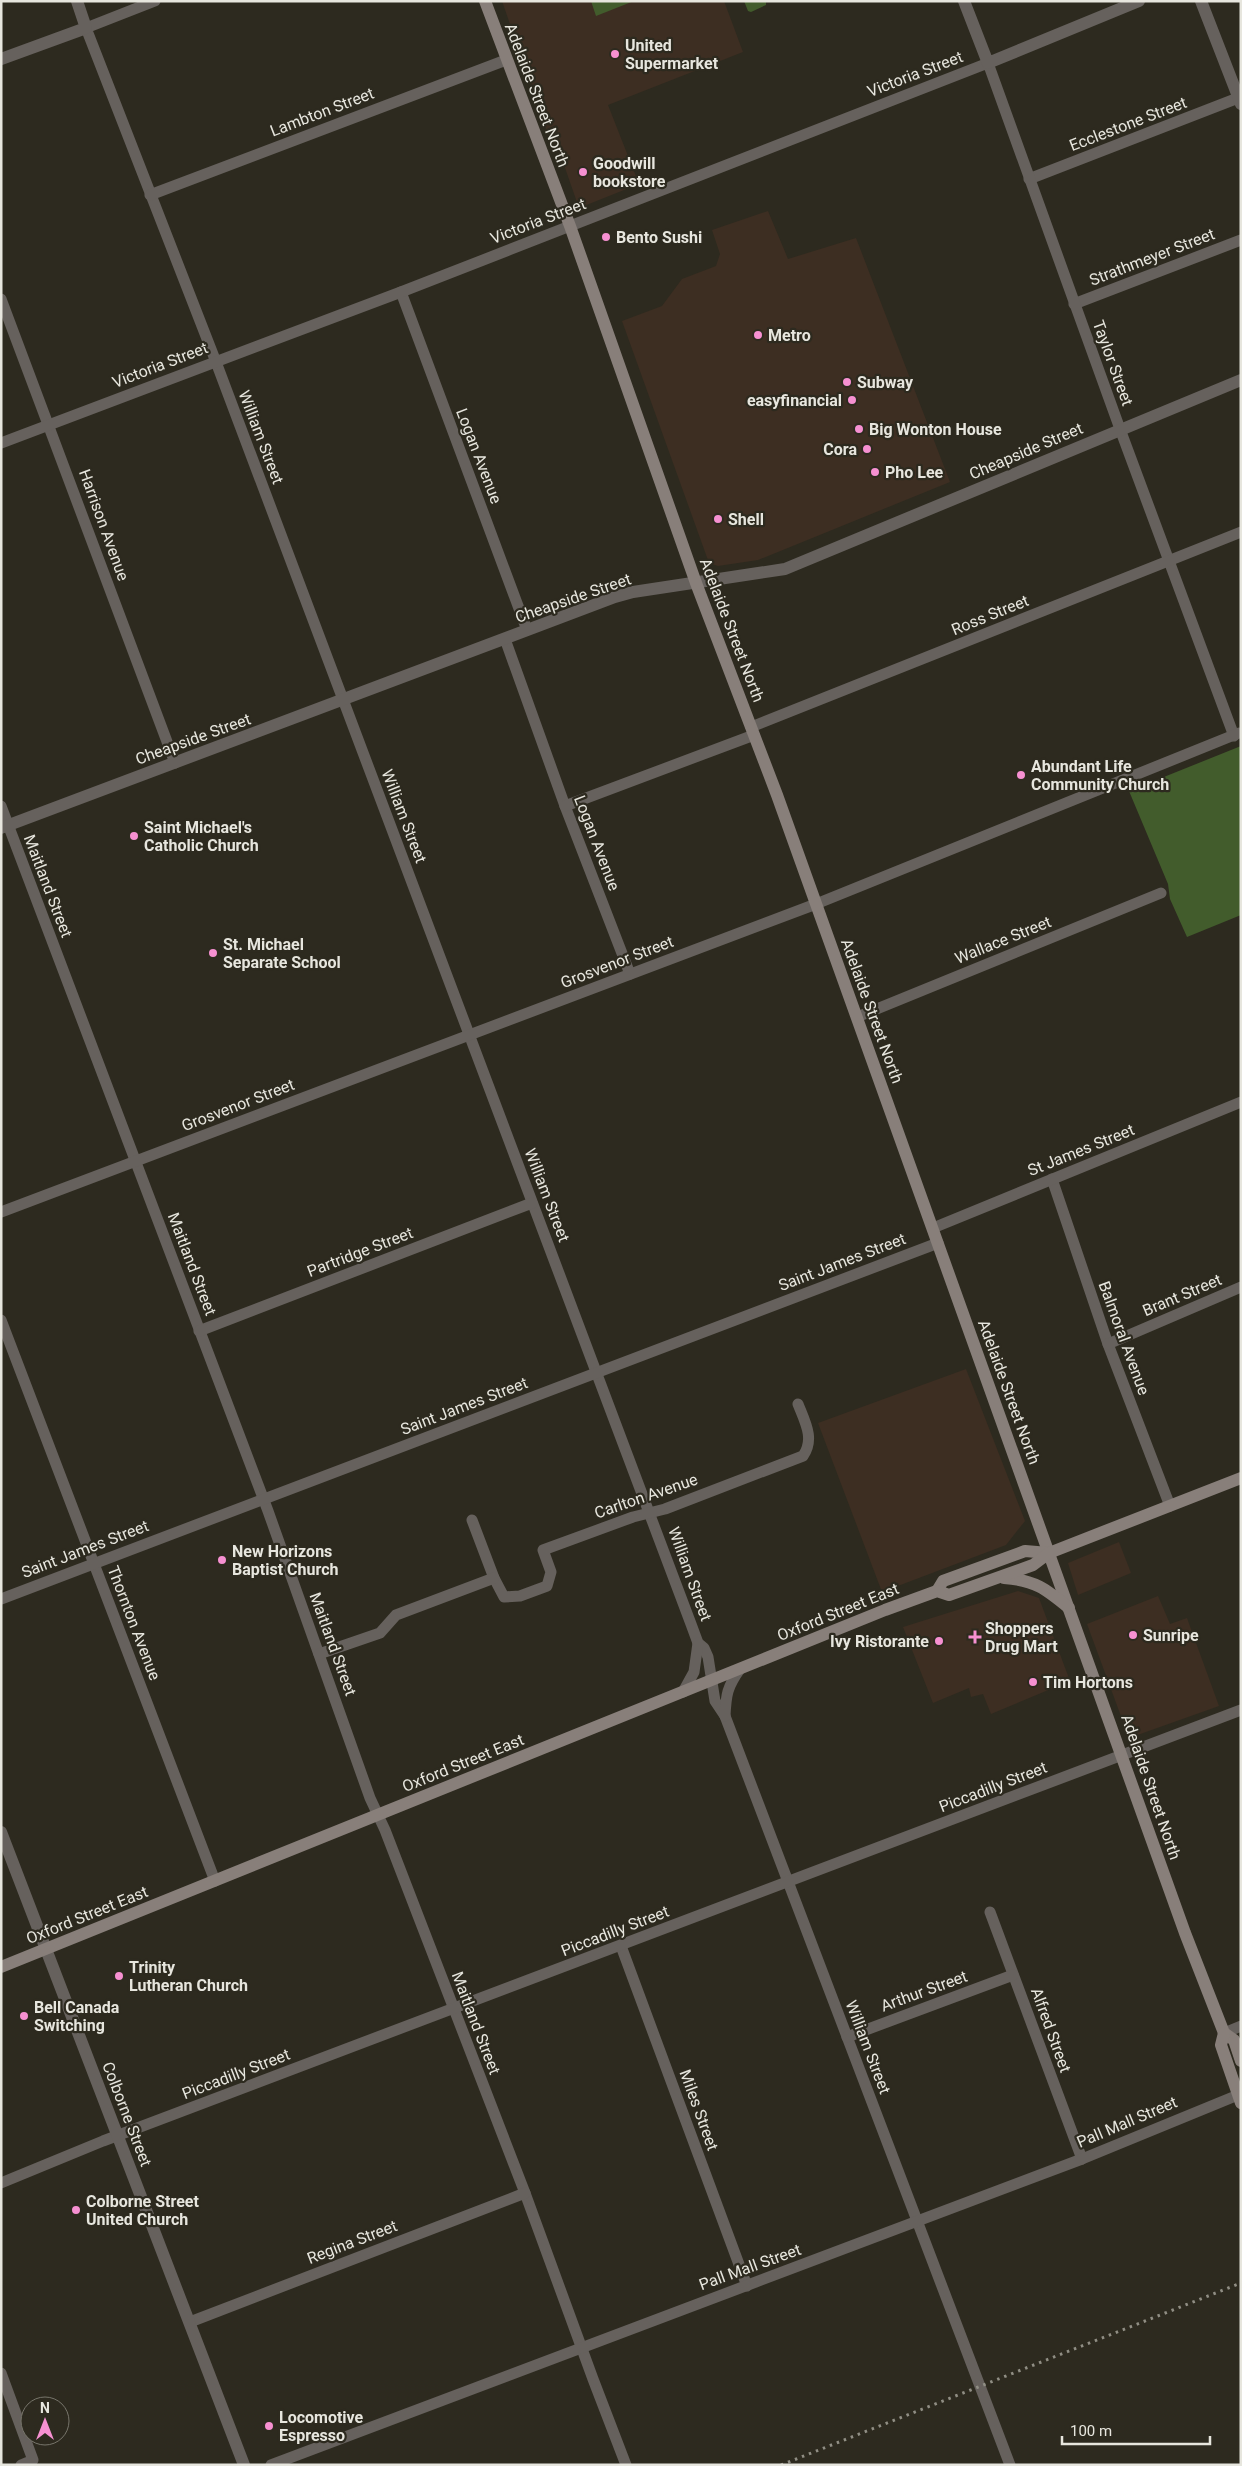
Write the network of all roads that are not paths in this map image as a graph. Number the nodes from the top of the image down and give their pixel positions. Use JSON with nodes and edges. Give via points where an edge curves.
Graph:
{"nodes":[{"id":1,"x":77,"y":1,"type":"edge"},
{"id":2,"x":156,"y":1,"type":"edge"},
{"id":3,"x":484,"y":1,"type":"edge"},
{"id":4,"x":964,"y":1,"type":"edge"},
{"id":5,"x":1140,"y":1,"type":"edge"},
{"id":6,"x":1201,"y":1,"type":"edge"},
{"id":7,"x":86,"y":28,"type":"junction"},
{"id":8,"x":1,"y":60,"type":"edge"},
{"id":9,"x":506,"y":60,"type":"junction"},
{"id":10,"x":988,"y":63,"type":"junction"},
{"id":11,"x":1240,"y":101,"type":"edge"},
{"id":12,"x":1030,"y":179,"type":"junction"},
{"id":13,"x":150,"y":195,"type":"junction"},
{"id":14,"x":570,"y":226,"type":"junction"},
{"id":15,"x":1241,"y":240,"type":"edge"},
{"id":16,"x":401,"y":292,"type":"junction"},
{"id":17,"x":1,"y":299,"type":"edge"},
{"id":18,"x":1074,"y":304,"type":"junction"},
{"id":19,"x":216,"y":362,"type":"junction"},
{"id":20,"x":1241,"y":380,"type":"edge"},
{"id":21,"x":49,"y":424,"type":"junction"},
{"id":22,"x":1120,"y":429,"type":"junction"},
{"id":23,"x":1,"y":443,"type":"edge"},
{"id":24,"x":1241,"y":532,"type":"edge"},
{"id":25,"x":1168,"y":562,"type":"junction"},
{"id":26,"x":696,"y":583,"type":"junction"},
{"id":27,"x":527,"y":630,"type":"junction"},
{"id":28,"x":505,"y":639,"type":"junction"},
{"id":29,"x":343,"y":700,"type":"junction"},
{"id":30,"x":753,"y":731,"type":"junction"},
{"id":31,"x":1237,"y":734,"type":"edge"},
{"id":32,"x":175,"y":762,"type":"junction"},
{"id":33,"x":1,"y":806,"type":"edge"},
{"id":34,"x":565,"y":806,"type":"junction"},
{"id":35,"x":5,"y":827,"type":"edge"},
{"id":36,"x":1161,"y":893,"type":"dead end"},
{"id":37,"x":816,"y":904,"type":"junction"},
{"id":38,"x":630,"y":974,"type":"junction"},
{"id":39,"x":857,"y":1016,"type":"junction"},
{"id":40,"x":469,"y":1034,"type":"junction"},
{"id":41,"x":1241,"y":1102,"type":"edge"},
{"id":42,"x":135,"y":1161,"type":"junction"},
{"id":43,"x":1052,"y":1179,"type":"junction"},
{"id":44,"x":532,"y":1203,"type":"junction"},
{"id":45,"x":1,"y":1212,"type":"edge"},
{"id":46,"x":933,"y":1228,"type":"junction"},
{"id":47,"x":938,"y":1244,"type":"junction"},
{"id":48,"x":1241,"y":1287,"type":"edge"},
{"id":49,"x":1,"y":1320,"type":"edge"},
{"id":50,"x":199,"y":1331,"type":"junction"},
{"id":51,"x":1108,"y":1344,"type":"junction"},
{"id":52,"x":597,"y":1373,"type":"junction"},
{"id":53,"x":798,"y":1404,"type":"dead end"},
{"id":54,"x":1241,"y":1478,"type":"edge"},
{"id":55,"x":263,"y":1499,"type":"junction"},
{"id":56,"x":1170,"y":1506,"type":"junction"},
{"id":57,"x":650,"y":1512,"type":"junction"},
{"id":58,"x":472,"y":1520,"type":"dead end"},
{"id":59,"x":1049,"y":1553,"type":"junction"},
{"id":60,"x":93,"y":1563,"type":"junction"},
{"id":61,"x":494,"y":1578,"type":"junction"},
{"id":62,"x":998,"y":1578,"type":"junction"},
{"id":63,"x":937,"y":1591,"type":"junction"},
{"id":64,"x":1,"y":1599,"type":"edge"},
{"id":65,"x":1069,"y":1608,"type":"junction"},
{"id":66,"x":698,"y":1643,"type":"junction"},
{"id":67,"x":319,"y":1654,"type":"junction"},
{"id":68,"x":740,"y":1670,"type":"junction"},
{"id":69,"x":712,"y":1680,"type":"junction"},
{"id":70,"x":683,"y":1692,"type":"junction"},
{"id":71,"x":1241,"y":1710,"type":"edge"},
{"id":72,"x":724,"y":1716,"type":"junction"},
{"id":73,"x":1122,"y":1754,"type":"junction"},
{"id":74,"x":378,"y":1815,"type":"junction"},
{"id":75,"x":1,"y":1832,"type":"edge"},
{"id":76,"x":215,"y":1881,"type":"junction"},
{"id":77,"x":789,"y":1883,"type":"junction"},
{"id":78,"x":990,"y":1912,"type":"dead end"},
{"id":79,"x":621,"y":1946,"type":"junction"},
{"id":80,"x":46,"y":1948,"type":"junction"},
{"id":81,"x":1,"y":1967,"type":"edge"},
{"id":82,"x":1013,"y":1975,"type":"junction"},
{"id":83,"x":454,"y":2009,"type":"junction"},
{"id":84,"x":1241,"y":2026,"type":"edge"},
{"id":85,"x":1224,"y":2032,"type":"junction"},
{"id":86,"x":847,"y":2036,"type":"junction"},
{"id":87,"x":1241,"y":2061,"type":"edge"},
{"id":88,"x":1240,"y":2099,"type":"edge"},
{"id":89,"x":118,"y":2136,"type":"junction"},
{"id":90,"x":1082,"y":2159,"type":"junction"},
{"id":91,"x":1,"y":2183,"type":"edge"},
{"id":92,"x":525,"y":2193,"type":"junction"},
{"id":93,"x":917,"y":2221,"type":"junction"},
{"id":94,"x":746,"y":2286,"type":"junction"},
{"id":95,"x":190,"y":2322,"type":"junction"},
{"id":96,"x":581,"y":2347,"type":"junction"},
{"id":97,"x":1,"y":2374,"type":"edge"},
{"id":98,"x":21,"y":2465,"type":"edge"},
{"id":99,"x":244,"y":2465,"type":"edge"},
{"id":100,"x":271,"y":2465,"type":"edge"},
{"id":101,"x":626,"y":2465,"type":"edge"},
{"id":102,"x":1010,"y":2465,"type":"edge"}],
"edges":[{"from":1,"to":7,"type":"street","name":"William Street"},
{"from":2,"to":7,"type":"street"},
{"from":3,"to":9,"type":"main road","name":"Adelaide Street North"},
{"from":4,"to":10,"type":"street","name":"Taylor Street"},
{"from":5,"to":10,"type":"street","name":"Victoria Street"},
{"from":6,"to":11,"type":"street"},
{"from":7,"to":8,"type":"street"},
{"from":7,"to":13,"type":"street","name":"William Street"},
{"from":9,"to":13,"type":"street","name":"Lambton Street"},
{"from":9,"to":14,"type":"main road","name":"Adelaide Street North"},
{"from":10,"to":12,"type":"street","name":"Taylor Street"},
{"from":10,"to":14,"type":"street","name":"Victoria Street"},
{"from":11,"to":12,"type":"street","name":"Ecclestone Street"},
{"from":12,"to":18,"type":"street","name":"Taylor Street"},
{"from":13,"to":19,"type":"street","name":"William Street"},
{"from":14,"to":16,"type":"street","name":"Victoria Street"},
{"from":14,"to":26,"type":"main road","name":"Adelaide Street North"},
{"from":15,"to":18,"type":"street","name":"Strathmeyer Street"},
{"from":16,"to":19,"type":"street","name":"Victoria Street"},
{"from":16,"to":27,"type":"street","name":"Logan Avenue"},
{"from":17,"to":21,"type":"street","name":"Harrison Avenue"},
{"from":18,"to":22,"type":"street","name":"Taylor Street"},
{"from":19,"to":21,"type":"street","name":"Victoria Street"},
{"from":19,"to":29,"type":"street","name":"William Street"},
{"from":20,"to":22,"type":"street","name":"Cheapside Street"},
{"from":21,"to":23,"type":"street","name":"Victoria Street"},
{"from":21,"to":32,"type":"street","name":"Harrison Avenue"},
{"from":22,"to":25,"type":"street","name":"Taylor Street"},
{"from":22,"to":26,"type":"street","name":"Cheapside Street","via":[[785,569]]},
{"from":24,"to":25,"type":"street","name":"Ross Street"},
{"from":25,"to":30,"type":"street","name":"Ross Street"},
{"from":25,"to":31,"type":"street","name":"Taylor Street"},
{"from":26,"to":27,"type":"street","name":"Cheapside Street","via":[[628,594]]},
{"from":26,"to":30,"type":"main road","name":"Adelaide Street North"},
{"from":27,"to":28,"type":"street","name":"Cheapside Street"},
{"from":28,"to":29,"type":"street","name":"Cheapside Street"},
{"from":28,"to":34,"type":"street","name":"Logan Avenue"},
{"from":29,"to":32,"type":"street","name":"Cheapside Street"},
{"from":29,"to":40,"type":"street","name":"William Street"},
{"from":30,"to":34,"type":"street","name":"Ross Street"},
{"from":30,"to":37,"type":"main road","name":"Adelaide Street North"},
{"from":31,"to":37,"type":"street","name":"Grosvenor Street"},
{"from":32,"to":35,"type":"street","name":"Cheapside Street"},
{"from":33,"to":35,"type":"street","name":"Maitland Street"},
{"from":34,"to":38,"type":"street","name":"Logan Avenue"},
{"from":35,"to":42,"type":"street","name":"Maitland Street"},
{"from":36,"to":39,"type":"street","name":"Wallace Street"},
{"from":37,"to":38,"type":"street","name":"Grosvenor Street"},
{"from":37,"to":39,"type":"main road","name":"Adelaide Street North"},
{"from":38,"to":40,"type":"street","name":"Grosvenor Street"},
{"from":39,"to":46,"type":"main road","name":"Adelaide Street North"},
{"from":40,"to":42,"type":"street","name":"Grosvenor Street"},
{"from":40,"to":44,"type":"street","name":"William Street"},
{"from":41,"to":43,"type":"street","name":"St James Street"},
{"from":42,"to":45,"type":"street","name":"Grosvenor Street"},
{"from":42,"to":50,"type":"street","name":"Maitland Street"},
{"from":43,"to":46,"type":"street","name":"St James Street"},
{"from":43,"to":51,"type":"street","name":"Balmoral Avenue"},
{"from":44,"to":50,"type":"street","name":"Partridge Street"},
{"from":44,"to":52,"type":"street","name":"William Street"},
{"from":46,"to":47,"type":"main road","name":"Adelaide Street North"},
{"from":47,"to":52,"type":"street","name":"Saint James Street"},
{"from":47,"to":59,"type":"main road","name":"Adelaide Street North"},
{"from":48,"to":51,"type":"street","name":"Brant Street"},
{"from":49,"to":60,"type":"street","name":"Thornton Avenue"},
{"from":50,"to":55,"type":"street","name":"Maitland Street"},
{"from":51,"to":56,"type":"street","name":"Balmoral Avenue"},
{"from":52,"to":55,"type":"street","name":"Saint James Street"},
{"from":52,"to":57,"type":"street","name":"William Street"},
{"from":53,"to":57,"type":"street","name":"Carlton Avenue","via":[[810,1436],[809,1449],[803,1456]]},
{"from":54,"to":56,"type":"main road","name":"Oxford Street East"},
{"from":55,"to":60,"type":"street","name":"Saint James Street"},
{"from":55,"to":67,"type":"street","name":"Maitland Street"},
{"from":56,"to":59,"type":"main road","name":"Oxford Street East"},
{"from":57,"to":61,"type":"street","name":"Carlton Avenue","via":[[543,1550],[551,1572],[547,1586],[520,1596],[504,1597]]},
{"from":57,"to":66,"type":"street","name":"William Street"},
{"from":58,"to":61,"type":"street","name":"Carlton Avenue"},
{"from":59,"to":62,"type":"main road","name":"Oxford Street East","via":[[1033,1565]]},
{"from":59,"to":63,"type":"main road","name":"Oxford Street East","via":[[1025,1551],[943,1581]]},
{"from":59,"to":65,"type":"main road","name":"Adelaide Street North"},
{"from":60,"to":64,"type":"street","name":"Saint James Street"},
{"from":60,"to":76,"type":"street","name":"Thornton Avenue"},
{"from":61,"to":67,"type":"street","via":[[396,1616],[380,1633]]},
{"from":62,"to":63,"type":"main road","name":"Oxford Street East","via":[[949,1595]]},
{"from":62,"to":65,"type":"main road","via":[[1016,1578],[1039,1585]]},
{"from":63,"to":68,"type":"main road","name":"Oxford Street East"},
{"from":65,"to":73,"type":"main road","name":"Adelaide Street North"},
{"from":66,"to":69,"type":"street","name":"William Street","via":[[708,1657]]},
{"from":66,"to":70,"type":"street","name":"William Street","via":[[694,1672]]},
{"from":67,"to":74,"type":"street","name":"Maitland Street"},
{"from":68,"to":69,"type":"main road","name":"Oxford Street East"},
{"from":68,"to":72,"type":"street","via":[[728,1688]]},
{"from":69,"to":70,"type":"main road","name":"Oxford Street East"},
{"from":69,"to":72,"type":"street","name":"William Street","via":[[715,1701]]},
{"from":70,"to":74,"type":"main road","name":"Oxford Street East"},
{"from":71,"to":73,"type":"street","name":"Piccadilly Street"},
{"from":72,"to":77,"type":"street","name":"William Street"},
{"from":73,"to":77,"type":"street","name":"Piccadilly Street"},
{"from":73,"to":85,"type":"main road","name":"Adelaide Street North","via":[[1185,1933]]},
{"from":74,"to":76,"type":"main road","name":"Oxford Street East"},
{"from":74,"to":83,"type":"street","name":"Maitland Street"},
{"from":75,"to":80,"type":"street","name":"Colborne Street"},
{"from":76,"to":80,"type":"main road","name":"Oxford Street East"},
{"from":77,"to":79,"type":"street","name":"Piccadilly Street"},
{"from":77,"to":86,"type":"street","name":"William Street"},
{"from":78,"to":82,"type":"street","name":"Alfred Street"},
{"from":79,"to":83,"type":"street","name":"Piccadilly Street"},
{"from":79,"to":94,"type":"street","name":"Miles Street"},
{"from":80,"to":81,"type":"main road","name":"Oxford Street East"},
{"from":80,"to":89,"type":"street","name":"Colborne Street"},
{"from":82,"to":86,"type":"street","name":"Arthur Street"},
{"from":82,"to":90,"type":"street","name":"Alfred Street"},
{"from":83,"to":89,"type":"street","name":"Piccadilly Street"},
{"from":83,"to":92,"type":"street","name":"Maitland Street"},
{"from":84,"to":85,"type":"street"},
{"from":85,"to":87,"type":"main road","name":"Adelaide Street North","via":[[1234,2040]]},
{"from":85,"to":88,"type":"main road","name":"Adelaide Street North","via":[[1221,2044]]},
{"from":86,"to":93,"type":"street","name":"William Street"},
{"from":88,"to":90,"type":"street","name":"Pall Mall Street"},
{"from":89,"to":91,"type":"street","name":"Piccadilly Street"},
{"from":89,"to":95,"type":"street","name":"Colborne Street"},
{"from":90,"to":93,"type":"street","name":"Pall Mall Street"},
{"from":92,"to":95,"type":"street","name":"Regina Street"},
{"from":92,"to":96,"type":"street","name":"Maitland Street"},
{"from":93,"to":94,"type":"street","name":"Pall Mall Street"},
{"from":93,"to":102,"type":"street","name":"William Street"},
{"from":94,"to":96,"type":"street","name":"Pall Mall Street"},
{"from":95,"to":99,"type":"street","name":"Colborne Street"},
{"from":96,"to":100,"type":"street","name":"Pall Mall Street"},
{"from":96,"to":101,"type":"street","name":"Maitland Street"},
{"from":97,"to":98,"type":"street","via":[[33,2460]]}]}
